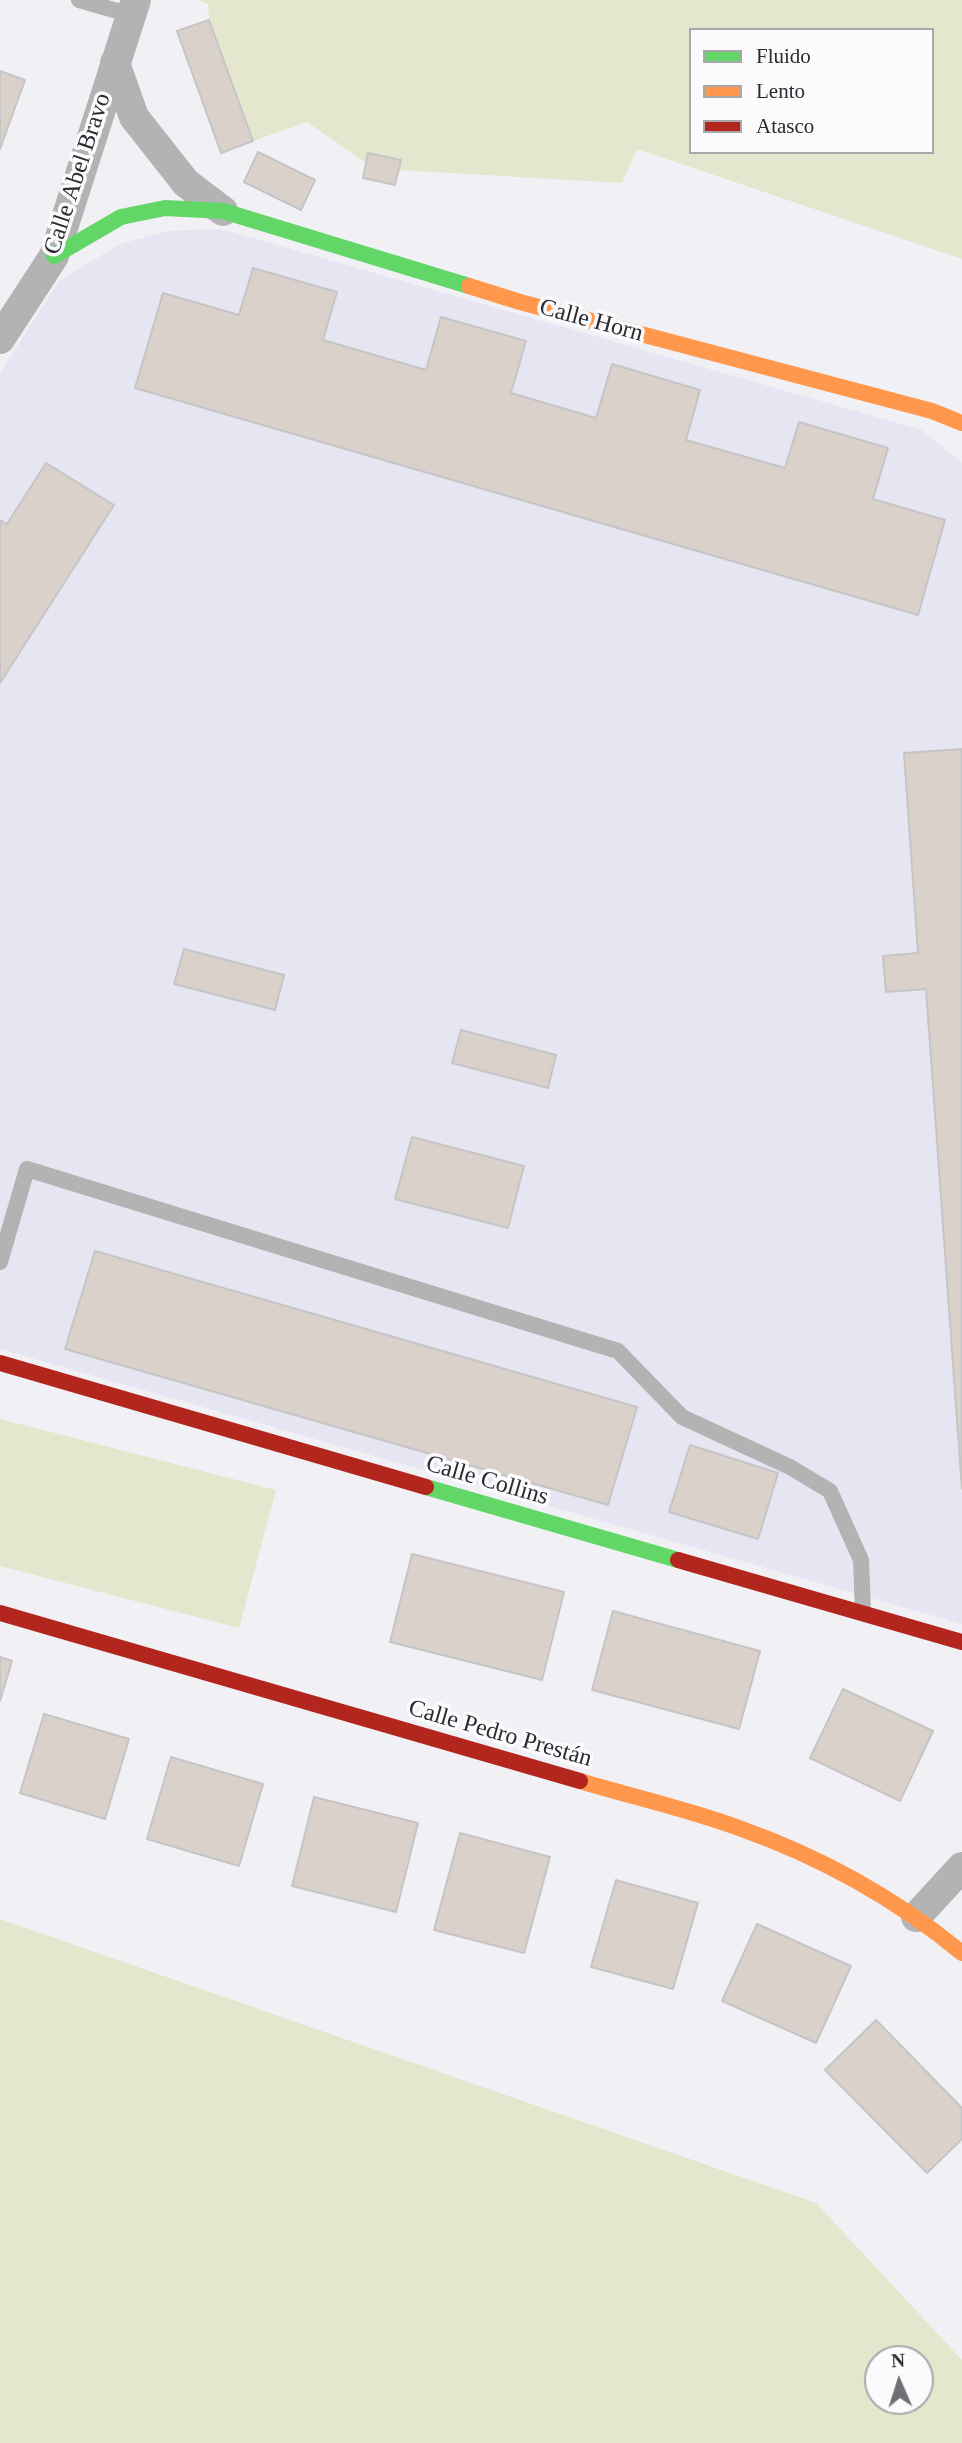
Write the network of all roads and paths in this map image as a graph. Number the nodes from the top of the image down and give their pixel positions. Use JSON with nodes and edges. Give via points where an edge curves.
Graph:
{"nodes":[{"id":1,"x":79,"y":0,"type":"edge"},
{"id":2,"x":134,"y":8,"type":"edge"},
{"id":3,"x":115,"y":62,"type":"junction"},
{"id":4,"x":223,"y":211,"type":"junction"},
{"id":5,"x":54,"y":256,"type":"junction"},
{"id":6,"x":0,"y":339,"type":"edge"},
{"id":7,"x":962,"y":423,"type":"edge"},
{"id":8,"x":0,"y":1262,"type":"edge"},
{"id":9,"x":0,"y":1363,"type":"edge"},
{"id":10,"x":0,"y":1613,"type":"edge"},
{"id":11,"x":863,"y":1614,"type":"junction"},
{"id":12,"x":962,"y":1642,"type":"edge"},
{"id":13,"x":962,"y":1867,"type":"edge"},
{"id":14,"x":916,"y":1917,"type":"junction"},
{"id":15,"x":962,"y":1954,"type":"edge"}],
"edges":[{"from":1,"to":2,"type":"lane"},
{"from":2,"to":3,"type":"street","name":"Calle Abel Bravo"},
{"from":3,"to":4,"type":"street","name":"Calle Horn","via":[[134,117],[186,183]]},
{"from":3,"to":5,"type":"street","name":"Calle Abel Bravo"},
{"from":4,"to":5,"type":"street","name":"Calle Horn","via":[[165,208],[121,217]]},
{"from":4,"to":7,"type":"street","name":"Calle Horn","via":[[520,302],[932,411]]},
{"from":5,"to":6,"type":"street","name":"Calle Abel Bravo"},
{"from":8,"to":11,"type":"lane","via":[[27,1169],[618,1351],[682,1417],[831,1492],[861,1560]]},
{"from":9,"to":11,"type":"street","name":"Calle Collins"},
{"from":10,"to":14,"type":"street","name":"Calle Pedro Prestán","via":[[737,1827],[826,1863]]},
{"from":11,"to":12,"type":"street","name":"Calle Collins"},
{"from":13,"to":14,"type":"street"},
{"from":14,"to":15,"type":"street","name":"Calle Pedro Prestán"}]}
